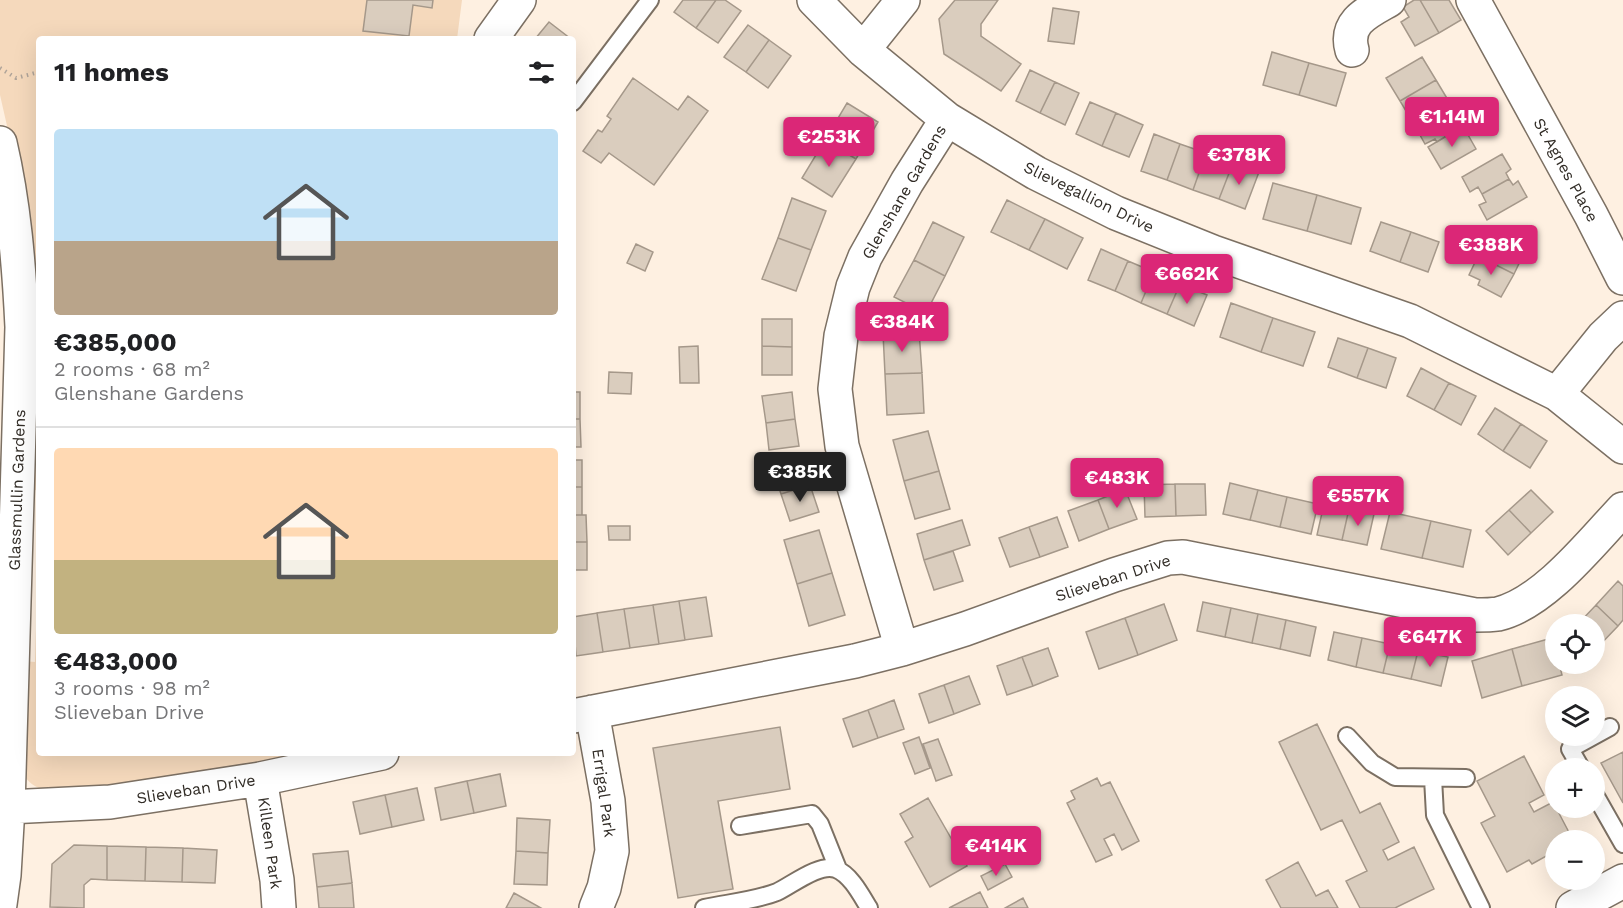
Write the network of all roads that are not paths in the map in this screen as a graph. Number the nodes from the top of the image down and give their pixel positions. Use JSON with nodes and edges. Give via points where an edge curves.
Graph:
{"nodes":[{"id":1,"x":519,"y":0,"type":"edge"},
{"id":2,"x":650,"y":0,"type":"edge"},
{"id":3,"x":814,"y":0,"type":"edge"},
{"id":4,"x":903,"y":0,"type":"edge"},
{"id":5,"x":1389,"y":0,"type":"edge"},
{"id":6,"x":1473,"y":0,"type":"edge"},
{"id":7,"x":493,"y":36,"type":"edge"},
{"id":8,"x":863,"y":50,"type":"junction"},
{"id":9,"x":1352,"y":50,"type":"dead end"},
{"id":10,"x":576,"y":98,"type":"edge"},
{"id":11,"x":947,"y":119,"type":"junction"},
{"id":12,"x":0,"y":142,"type":"edge"},
{"id":13,"x":1623,"y":278,"type":"edge"},
{"id":14,"x":1623,"y":318,"type":"edge"},
{"id":15,"x":1557,"y":394,"type":"junction"},
{"id":16,"x":10,"y":407,"type":"edge"},
{"id":17,"x":1623,"y":447,"type":"edge"},
{"id":18,"x":1623,"y":509,"type":"edge"},
{"id":19,"x":902,"y":649,"type":"junction"},
{"id":20,"x":582,"y":714,"type":"edge"},
{"id":21,"x":1610,"y":727,"type":"dead end"},
{"id":22,"x":1347,"y":736,"type":"dead end"},
{"id":23,"x":368,"y":756,"type":"edge"},
{"id":24,"x":1575,"y":758,"type":"edge"},
{"id":25,"x":1433,"y":778,"type":"junction"},
{"id":26,"x":1466,"y":778,"type":"dead end"},
{"id":27,"x":260,"y":779,"type":"junction"},
{"id":28,"x":8,"y":807,"type":"junction"},
{"id":29,"x":1605,"y":812,"type":"edge"},
{"id":30,"x":740,"y":826,"type":"dead end"},
{"id":31,"x":1623,"y":844,"type":"edge"},
{"id":32,"x":838,"y":869,"type":"junction"},
{"id":33,"x":1623,"y":881,"type":"edge"},
{"id":34,"x":2,"y":889,"type":"edge"},
{"id":35,"x":279,"y":908,"type":"edge"},
{"id":36,"x":596,"y":908,"type":"edge"},
{"id":37,"x":704,"y":908,"type":"edge"},
{"id":38,"x":868,"y":908,"type":"edge"},
{"id":39,"x":1481,"y":908,"type":"edge"},
{"id":40,"x":1573,"y":908,"type":"edge"}],
"edges":[{"from":1,"to":7,"type":"street"},
{"from":2,"to":10,"type":"lane"},
{"from":3,"to":8,"type":"street","name":"Slievegallion Drive"},
{"from":4,"to":8,"type":"street"},
{"from":5,"to":9,"type":"street","via":[[1362,16],[1349,40]]},
{"from":6,"to":13,"type":"street","name":"St Agnes Place"},
{"from":8,"to":11,"type":"street","name":"Slievegallion Drive"},
{"from":11,"to":15,"type":"street","name":"Slievegallion Drive","via":[[1036,173],[1116,213],[1213,252],[1410,321]]},
{"from":11,"to":19,"type":"street","name":"Glenshane Gardens","via":[[901,191],[853,287],[841,336],[835,389],[842,446]]},
{"from":12,"to":16,"type":"street","name":"Glassmullin Gardens","via":[[20,266],[22,327]]},
{"from":14,"to":15,"type":"street"},
{"from":15,"to":17,"type":"street","name":"Slievegallion Drive"},
{"from":16,"to":28,"type":"street","name":"Glassmullin Gardens"},
{"from":18,"to":19,"type":"street","name":"Slieveban Drive","via":[[1551,584],[1527,602],[1496,614],[1474,615],[1183,557],[1114,575]]},
{"from":19,"to":20,"type":"street","name":"Slieveban Drive"},
{"from":20,"to":36,"type":"street","name":"Errigal Park","via":[[608,801],[612,851]]},
{"from":21,"to":24,"type":"lane","via":[[1570,749]]},
{"from":22,"to":25,"type":"lane","via":[[1372,764],[1395,777]]},
{"from":23,"to":27,"type":"street","name":"Slieveban Drive"},
{"from":25,"to":26,"type":"lane"},
{"from":25,"to":39,"type":"lane","via":[[1434,815]]},
{"from":27,"to":28,"type":"street","name":"Slieveban Drive","via":[[110,802]]},
{"from":27,"to":35,"type":"street","name":"Killeen Park"},
{"from":28,"to":34,"type":"street","name":"Glassmullin Gardens"},
{"from":29,"to":31,"type":"lane"},
{"from":30,"to":32,"type":"lane","via":[[812,814]]},
{"from":32,"to":37,"type":"lane","via":[[820,870],[774,893]]},
{"from":32,"to":38,"type":"lane"},
{"from":33,"to":40,"type":"street"}]}
